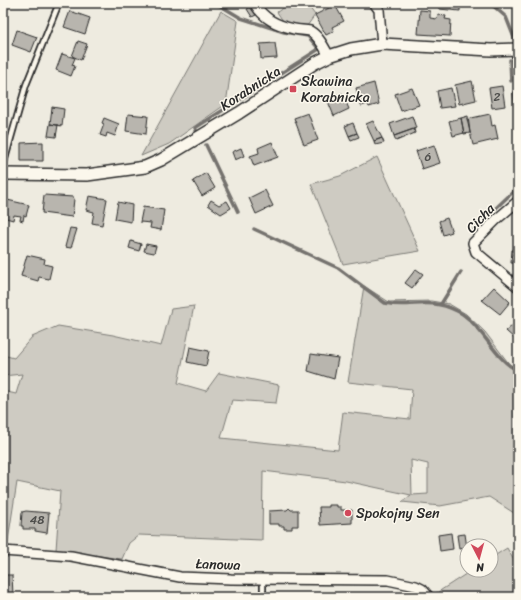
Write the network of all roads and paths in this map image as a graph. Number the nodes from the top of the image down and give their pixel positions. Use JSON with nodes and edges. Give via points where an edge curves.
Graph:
{"nodes":[{"id":1,"x":59,"y":3,"type":"edge"},
{"id":2,"x":254,"y":3,"type":"edge"},
{"id":3,"x":379,"y":5,"type":"edge"},
{"id":4,"x":382,"y":44,"type":"junction"},
{"id":5,"x":517,"y":49,"type":"edge"},
{"id":6,"x":329,"y":56,"type":"junction"},
{"id":7,"x":518,"y":64,"type":"edge"},
{"id":8,"x":3,"y":166,"type":"edge"},
{"id":9,"x":3,"y":174,"type":"edge"},
{"id":10,"x":518,"y":201,"type":"edge"},
{"id":11,"x":518,"y":287,"type":"edge"},
{"id":12,"x":3,"y":551,"type":"edge"},
{"id":13,"x":263,"y":579,"type":"junction"},
{"id":14,"x":263,"y":597,"type":"edge"},
{"id":15,"x":429,"y":597,"type":"edge"}],
"edges":[{"from":1,"to":8,"type":"lane","via":[[26,85]]},
{"from":2,"to":6,"type":"street","via":[[268,20],[310,32],[318,37]]},
{"from":3,"to":4,"type":"street"},
{"from":4,"to":5,"type":"street","name":"Korabnicka"},
{"from":4,"to":6,"type":"street","name":"Korabnicka"},
{"from":5,"to":7,"type":"street"},
{"from":6,"to":9,"type":"street","name":"Korabnicka","via":[[228,120],[145,167],[87,176]]},
{"from":10,"to":11,"type":"street","name":"Cicha","via":[[473,243],[476,252]]},
{"from":12,"to":13,"type":"street","name":"Łanowa","via":[[71,556],[180,577]]},
{"from":13,"to":14,"type":"lane"},
{"from":13,"to":15,"type":"street","name":"Łanowa","via":[[388,580],[416,586]]}]}
